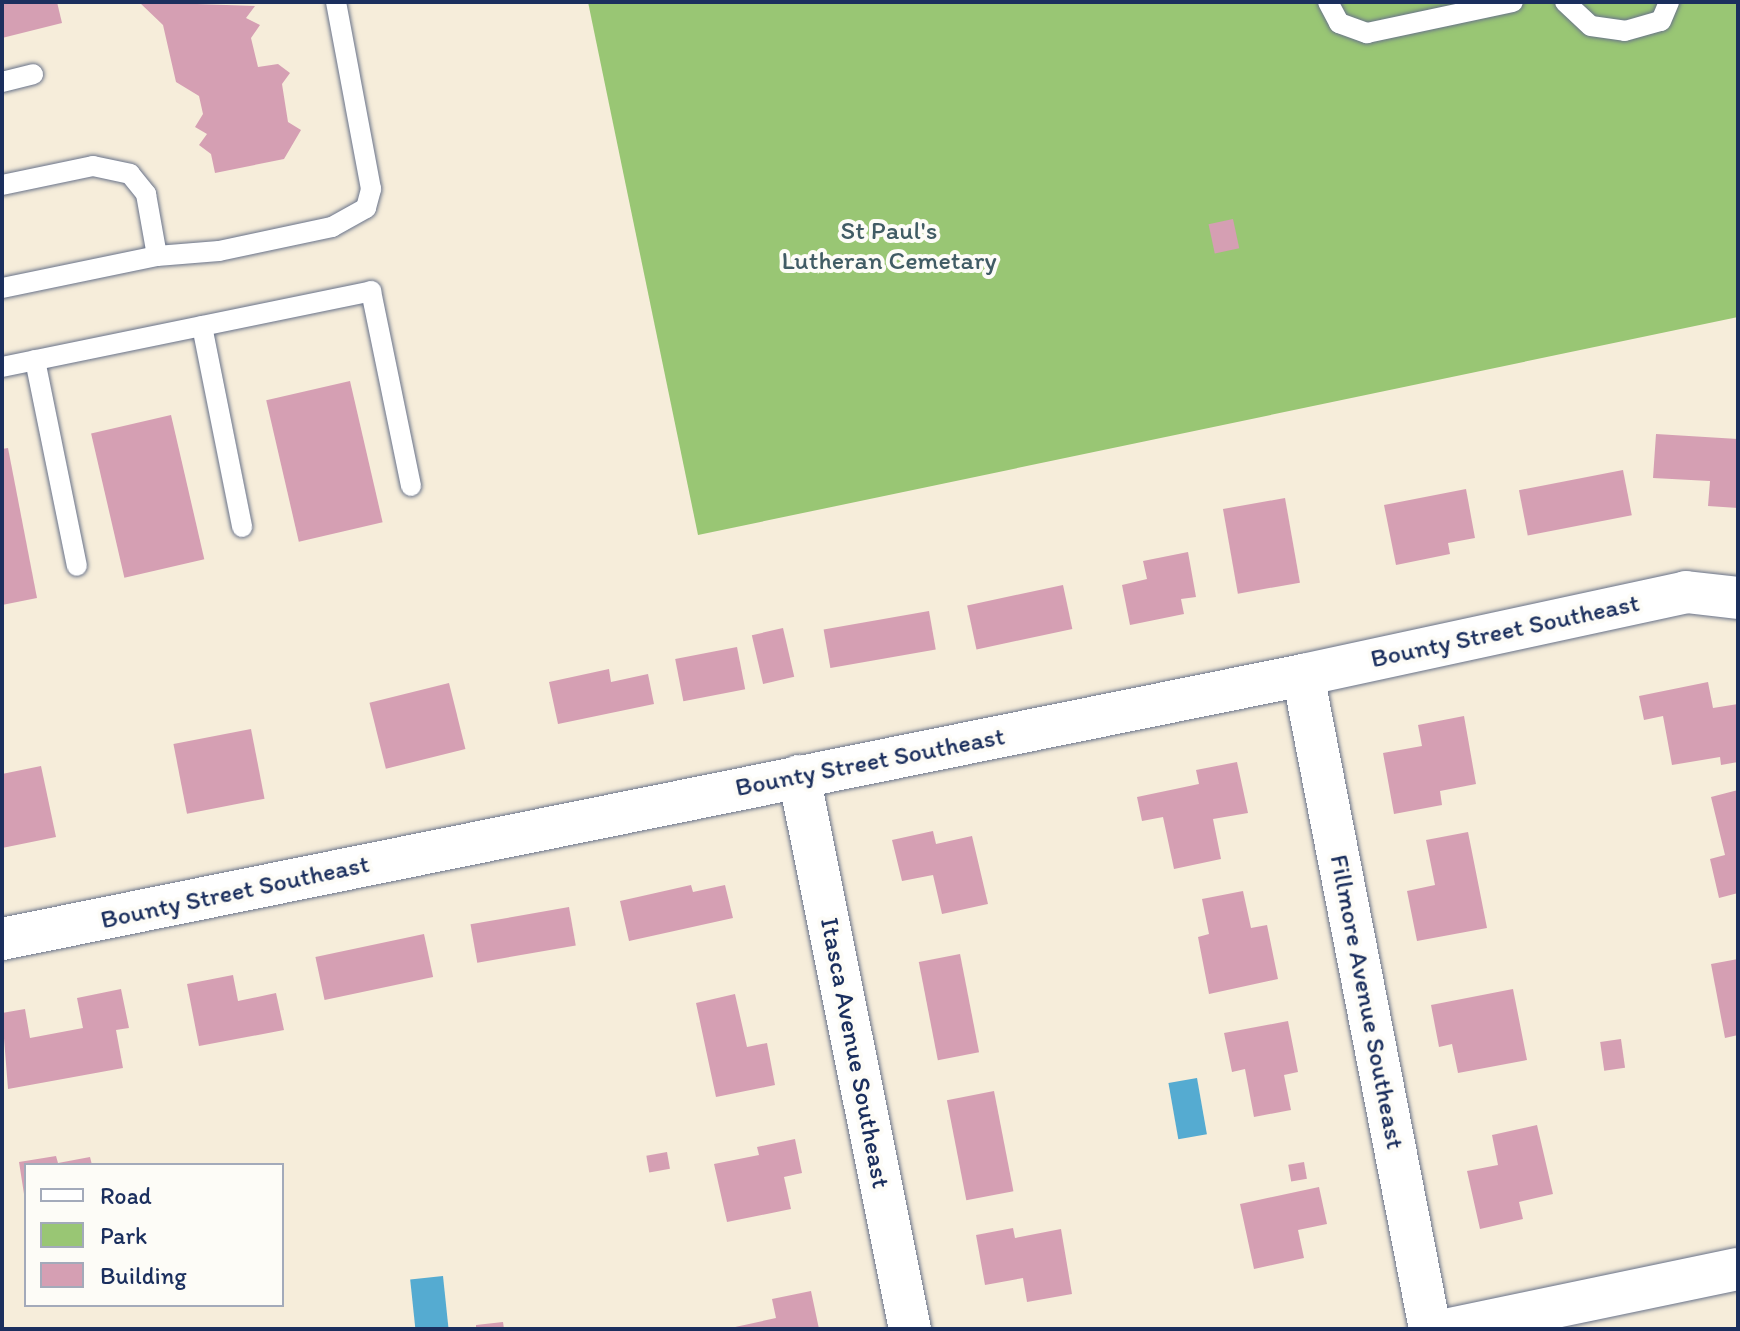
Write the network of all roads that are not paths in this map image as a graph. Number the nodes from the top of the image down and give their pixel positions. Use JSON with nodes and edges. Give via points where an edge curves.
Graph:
{"nodes":[{"id":1,"x":336,"y":2,"type":"edge"},
{"id":2,"x":1328,"y":2,"type":"edge"},
{"id":3,"x":1513,"y":2,"type":"edge"},
{"id":4,"x":1565,"y":2,"type":"edge"},
{"id":5,"x":1669,"y":2,"type":"edge"},
{"id":6,"x":33,"y":74,"type":"dead end"},
{"id":7,"x":2,"y":82,"type":"edge"},
{"id":8,"x":2,"y":185,"type":"edge"},
{"id":9,"x":157,"y":256,"type":"junction"},
{"id":10,"x":2,"y":288,"type":"edge"},
{"id":11,"x":202,"y":326,"type":"junction"},
{"id":12,"x":35,"y":360,"type":"junction"},
{"id":13,"x":2,"y":367,"type":"edge"},
{"id":14,"x":411,"y":486,"type":"dead end"},
{"id":15,"x":242,"y":527,"type":"dead end"},
{"id":16,"x":77,"y":566,"type":"dead end"},
{"id":17,"x":1738,"y":598,"type":"edge"},
{"id":18,"x":1303,"y":675,"type":"junction"},
{"id":19,"x":799,"y":776,"type":"junction"},
{"id":20,"x":2,"y":939,"type":"edge"},
{"id":21,"x":1738,"y":1269,"type":"edge"},
{"id":22,"x":910,"y":1329,"type":"edge"},
{"id":23,"x":1430,"y":1329,"type":"edge"},
{"id":24,"x":1450,"y":1329,"type":"edge"}],
"edges":[{"from":1,"to":9,"type":"lane","via":[[371,189],[366,208],[332,227],[219,251]]},
{"from":2,"to":3,"type":"lane","via":[[1339,23],[1367,33]]},
{"from":4,"to":5,"type":"lane","via":[[1591,26],[1625,31],[1661,21]]},
{"from":6,"to":7,"type":"lane"},
{"from":8,"to":9,"type":"lane","via":[[93,166],[130,174],[146,194]]},
{"from":9,"to":10,"type":"lane"},
{"from":11,"to":12,"type":"lane"},
{"from":11,"to":14,"type":"lane","via":[[371,291]]},
{"from":11,"to":15,"type":"lane"},
{"from":12,"to":13,"type":"lane"},
{"from":12,"to":16,"type":"lane"},
{"from":17,"to":18,"type":"street","name":"Bounty Street Southeast","via":[[1686,592]]},
{"from":18,"to":19,"type":"street","name":"Bounty Street Southeast"},
{"from":18,"to":23,"type":"street","name":"Fillmore Avenue Southeast"},
{"from":19,"to":20,"type":"street","name":"Bounty Street Southeast"},
{"from":19,"to":22,"type":"street","name":"Itasca Avenue Southeast"},
{"from":21,"to":24,"type":"street"}]}
